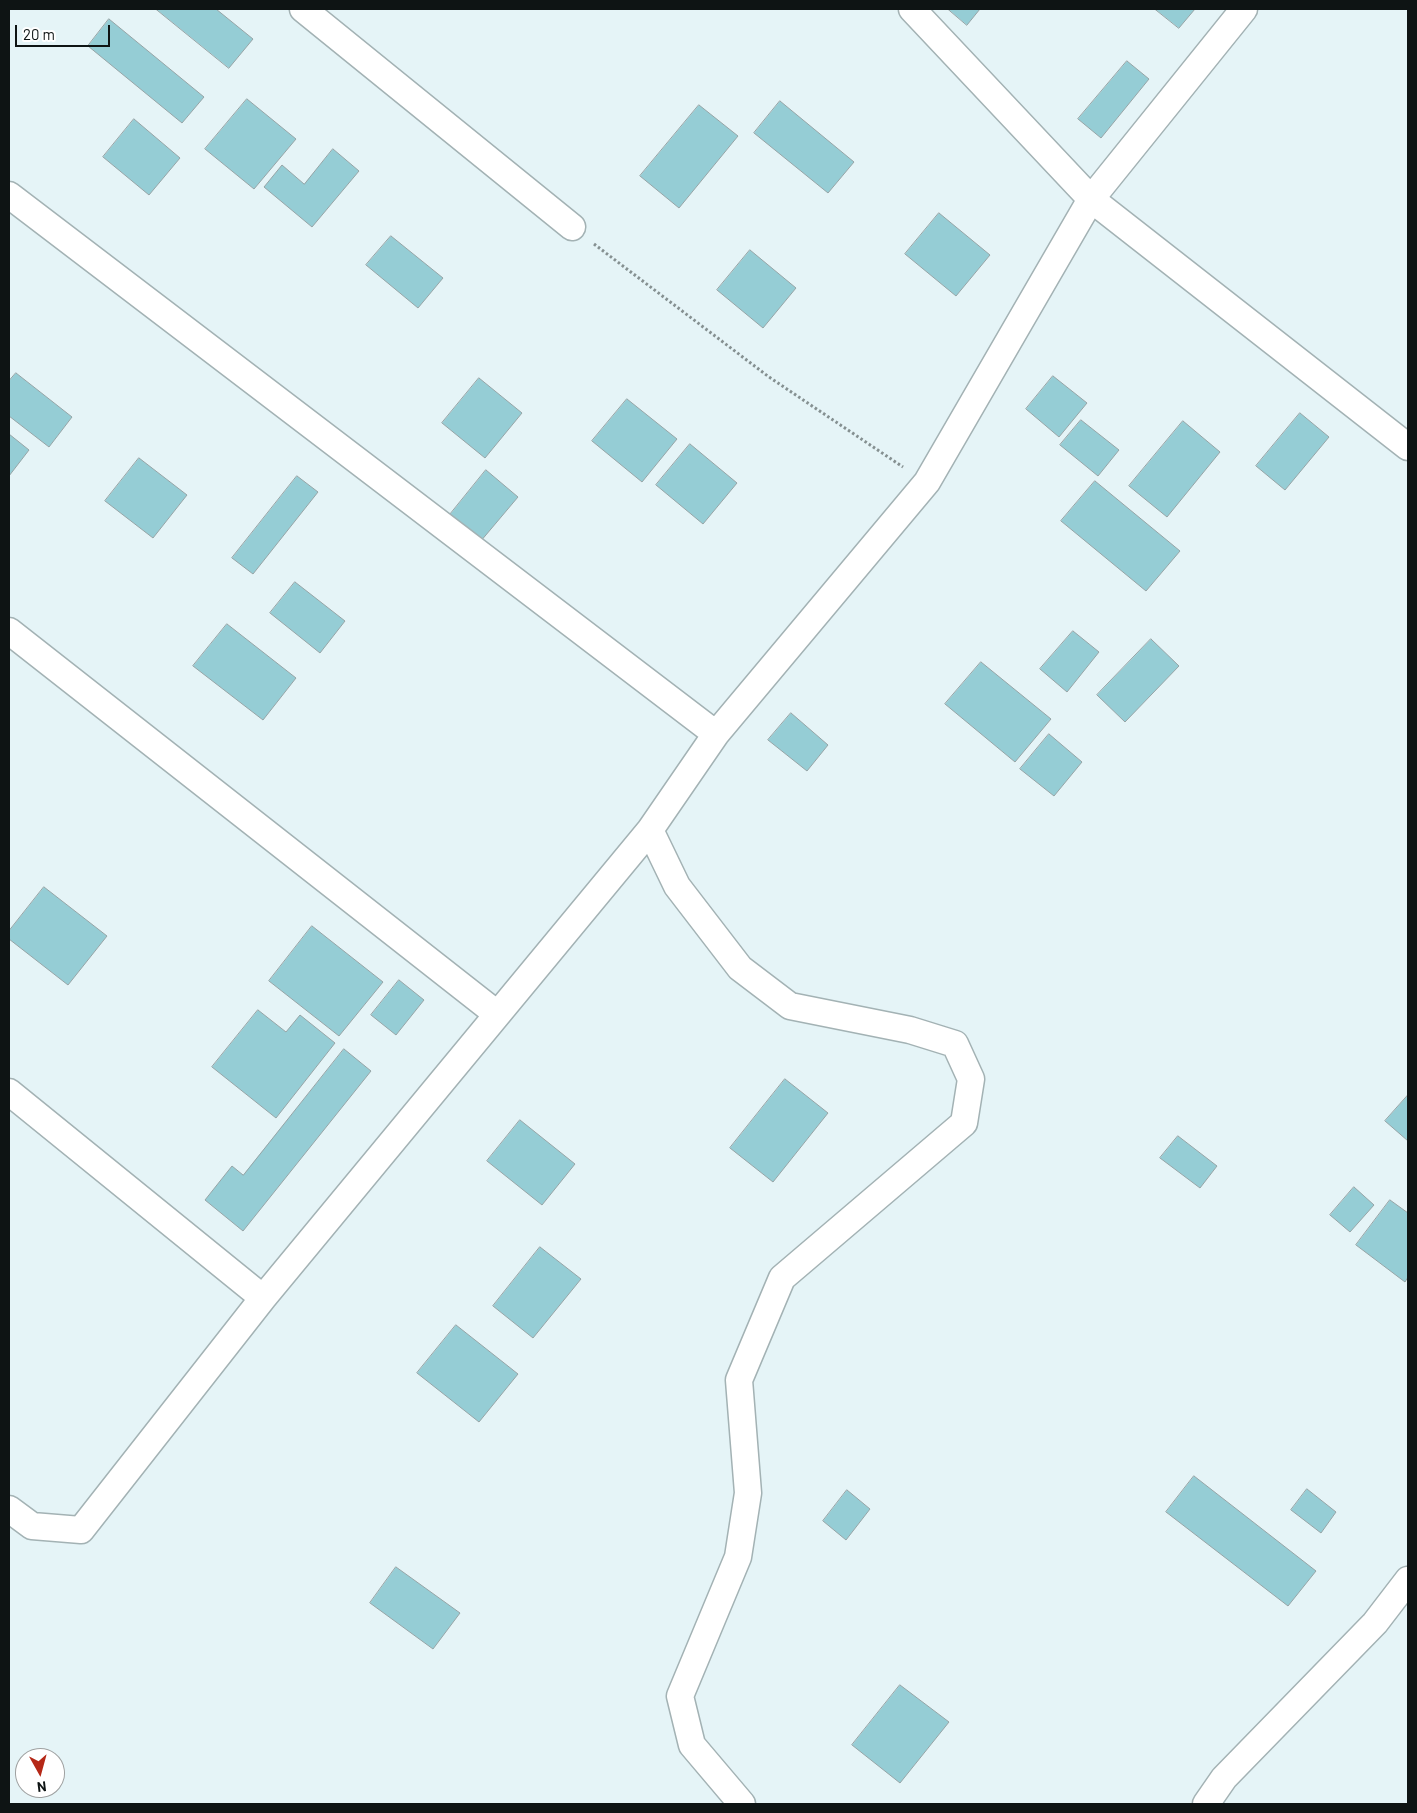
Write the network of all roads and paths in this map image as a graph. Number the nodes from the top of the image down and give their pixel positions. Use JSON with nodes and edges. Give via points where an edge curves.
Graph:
{"nodes":[{"id":1,"x":303,"y":9,"type":"edge"},
{"id":2,"x":912,"y":9,"type":"edge"},
{"id":3,"x":1244,"y":9,"type":"edge"},
{"id":4,"x":9,"y":195,"type":"edge"},
{"id":5,"x":1091,"y":199,"type":"junction"},
{"id":6,"x":572,"y":226,"type":"joint"},
{"id":7,"x":1408,"y":447,"type":"edge"},
{"id":8,"x":927,"y":482,"type":"junction"},
{"id":9,"x":9,"y":631,"type":"edge"},
{"id":10,"x":716,"y":734,"type":"junction"},
{"id":11,"x":650,"y":830,"type":"junction"},
{"id":12,"x":497,"y":1014,"type":"junction"},
{"id":13,"x":9,"y":1092,"type":"edge"},
{"id":14,"x":263,"y":1298,"type":"junction"},
{"id":15,"x":9,"y":1508,"type":"edge"},
{"id":16,"x":1408,"y":1580,"type":"edge"},
{"id":17,"x":742,"y":1804,"type":"edge"},
{"id":18,"x":1206,"y":1804,"type":"edge"}],
"edges":[{"from":1,"to":6,"type":"street"},
{"from":2,"to":5,"type":"street"},
{"from":3,"to":5,"type":"street"},
{"from":4,"to":10,"type":"street"},
{"from":5,"to":7,"type":"street"},
{"from":5,"to":8,"type":"street"},
{"from":6,"to":8,"type":"path","via":[[769,378]]},
{"from":8,"to":10,"type":"street"},
{"from":9,"to":12,"type":"street"},
{"from":10,"to":11,"type":"street"},
{"from":11,"to":12,"type":"street"},
{"from":11,"to":17,"type":"street","via":[[677,886],[740,968],[790,1006],[910,1030],[955,1044],[971,1079],[964,1123],[782,1278],[739,1380],[748,1494],[738,1557],[680,1696],[692,1745]]},
{"from":12,"to":14,"type":"street"},
{"from":13,"to":14,"type":"street"},
{"from":14,"to":15,"type":"street","via":[[81,1530],[32,1526]]},
{"from":16,"to":18,"type":"street","via":[[1375,1623],[1224,1778]]}]}
